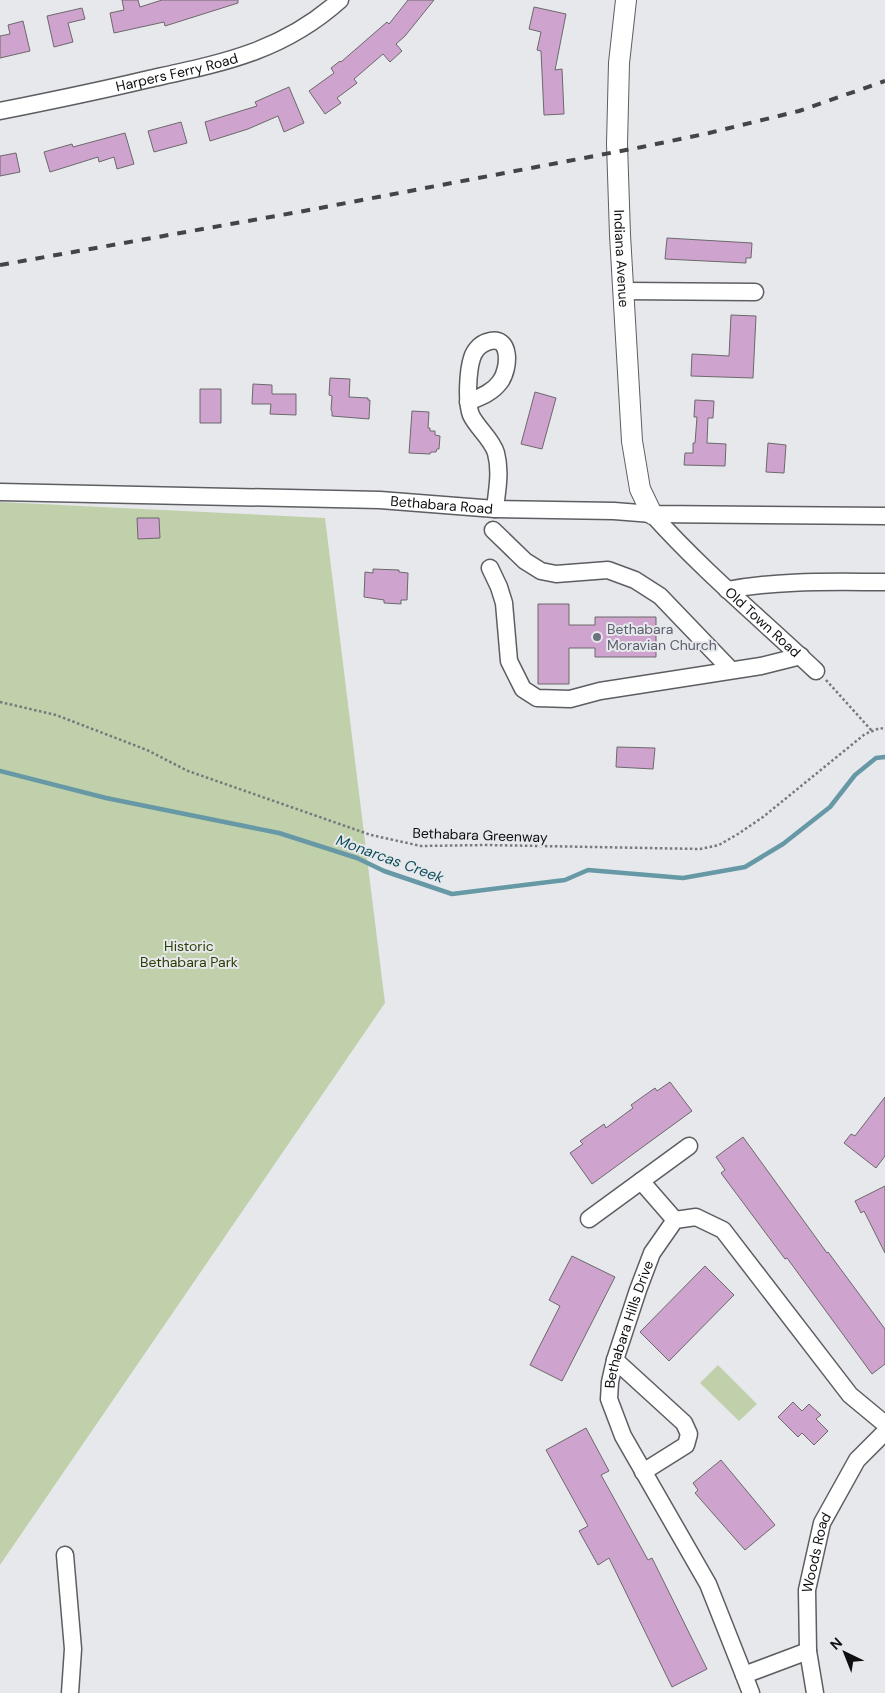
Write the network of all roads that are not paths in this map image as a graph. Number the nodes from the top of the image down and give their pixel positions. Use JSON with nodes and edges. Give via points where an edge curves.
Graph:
{"nodes":[{"id":1,"x":340,"y":0,"type":"edge"},
{"id":2,"x":626,"y":0,"type":"edge"},
{"id":3,"x":0,"y":111,"type":"edge"},
{"id":4,"x":623,"y":291,"type":"junction"},
{"id":5,"x":755,"y":292,"type":"dead end"},
{"id":6,"x":468,"y":402,"type":"dead end"},
{"id":7,"x":0,"y":492,"type":"edge"},
{"id":8,"x":495,"y":509,"type":"junction"},
{"id":9,"x":652,"y":514,"type":"junction"},
{"id":10,"x":885,"y":516,"type":"edge"},
{"id":11,"x":493,"y":530,"type":"dead end"},
{"id":12,"x":490,"y":568,"type":"dead end"},
{"id":13,"x":885,"y":582,"type":"edge"},
{"id":14,"x":727,"y":590,"type":"junction"},
{"id":15,"x":801,"y":656,"type":"junction"},
{"id":16,"x":730,"y":670,"type":"junction"},
{"id":17,"x":816,"y":670,"type":"road end"},
{"id":18,"x":689,"y":1146,"type":"dead end"},
{"id":19,"x":641,"y":1181,"type":"junction"},
{"id":20,"x":589,"y":1219,"type":"dead end"},
{"id":21,"x":675,"y":1220,"type":"junction"},
{"id":22,"x":615,"y":1360,"type":"junction"},
{"id":23,"x":885,"y":1424,"type":"edge"},
{"id":24,"x":885,"y":1432,"type":"edge"},
{"id":25,"x":643,"y":1472,"type":"junction"},
{"id":26,"x":65,"y":1555,"type":"dead end"},
{"id":27,"x":808,"y":1651,"type":"junction"},
{"id":28,"x":744,"y":1675,"type":"junction"},
{"id":29,"x":70,"y":1693,"type":"edge"},
{"id":30,"x":751,"y":1693,"type":"edge"},
{"id":31,"x":815,"y":1693,"type":"edge"}],
"edges":[{"from":1,"to":3,"type":"street","name":"Harpers Ferry Road","via":[[284,39],[227,62]]},
{"from":2,"to":4,"type":"main road","name":"Indiana Avenue","via":[[619,64],[618,144]]},
{"from":4,"to":5,"type":"street"},
{"from":4,"to":9,"type":"main road","name":"Indiana Avenue","via":[[634,458],[640,489]]},
{"from":6,"to":8,"type":"street","via":[[470,414],[495,451],[499,476]]},
{"from":7,"to":8,"type":"street","name":"Bethabara Road","via":[[380,500]]},
{"from":8,"to":9,"type":"street","name":"Bethabara Road"},
{"from":9,"to":10,"type":"street","name":"Bethabara Road"},
{"from":9,"to":14,"type":"street","name":"Old Town Road"},
{"from":11,"to":16,"type":"street","via":[[541,571],[556,574],[608,570],[635,580],[660,596]]},
{"from":12,"to":16,"type":"street","via":[[504,603],[509,660],[523,689],[537,698],[570,699],[600,691]]},
{"from":13,"to":14,"type":"street","via":[[797,582]]},
{"from":14,"to":15,"type":"street","name":"Old Town Road"},
{"from":15,"to":16,"type":"street"},
{"from":15,"to":17,"type":"street","name":"Old Town Road"},
{"from":18,"to":19,"type":"street"},
{"from":19,"to":20,"type":"street"},
{"from":19,"to":21,"type":"street"},
{"from":21,"to":22,"type":"street","name":"Bethabara Hills Drive","via":[[652,1253]]},
{"from":21,"to":23,"type":"street","via":[[696,1217],[723,1230],[850,1395]]},
{"from":22,"to":25,"type":"street","name":"Bethabara Hills Drive","via":[[609,1399],[623,1436]]},
{"from":22,"to":25,"type":"street","via":[[684,1423],[689,1434],[686,1445]]},
{"from":24,"to":27,"type":"street","name":"Woods Road","via":[[857,1460],[822,1523],[807,1590]]},
{"from":25,"to":28,"type":"street","name":"Bethabara Hills Drive","via":[[708,1584]]},
{"from":26,"to":29,"type":"street","via":[[73,1649]]},
{"from":27,"to":28,"type":"street"},
{"from":27,"to":31,"type":"street","name":"Woods Road"},
{"from":28,"to":30,"type":"street","name":"Bethabara Hills Drive"}]}
